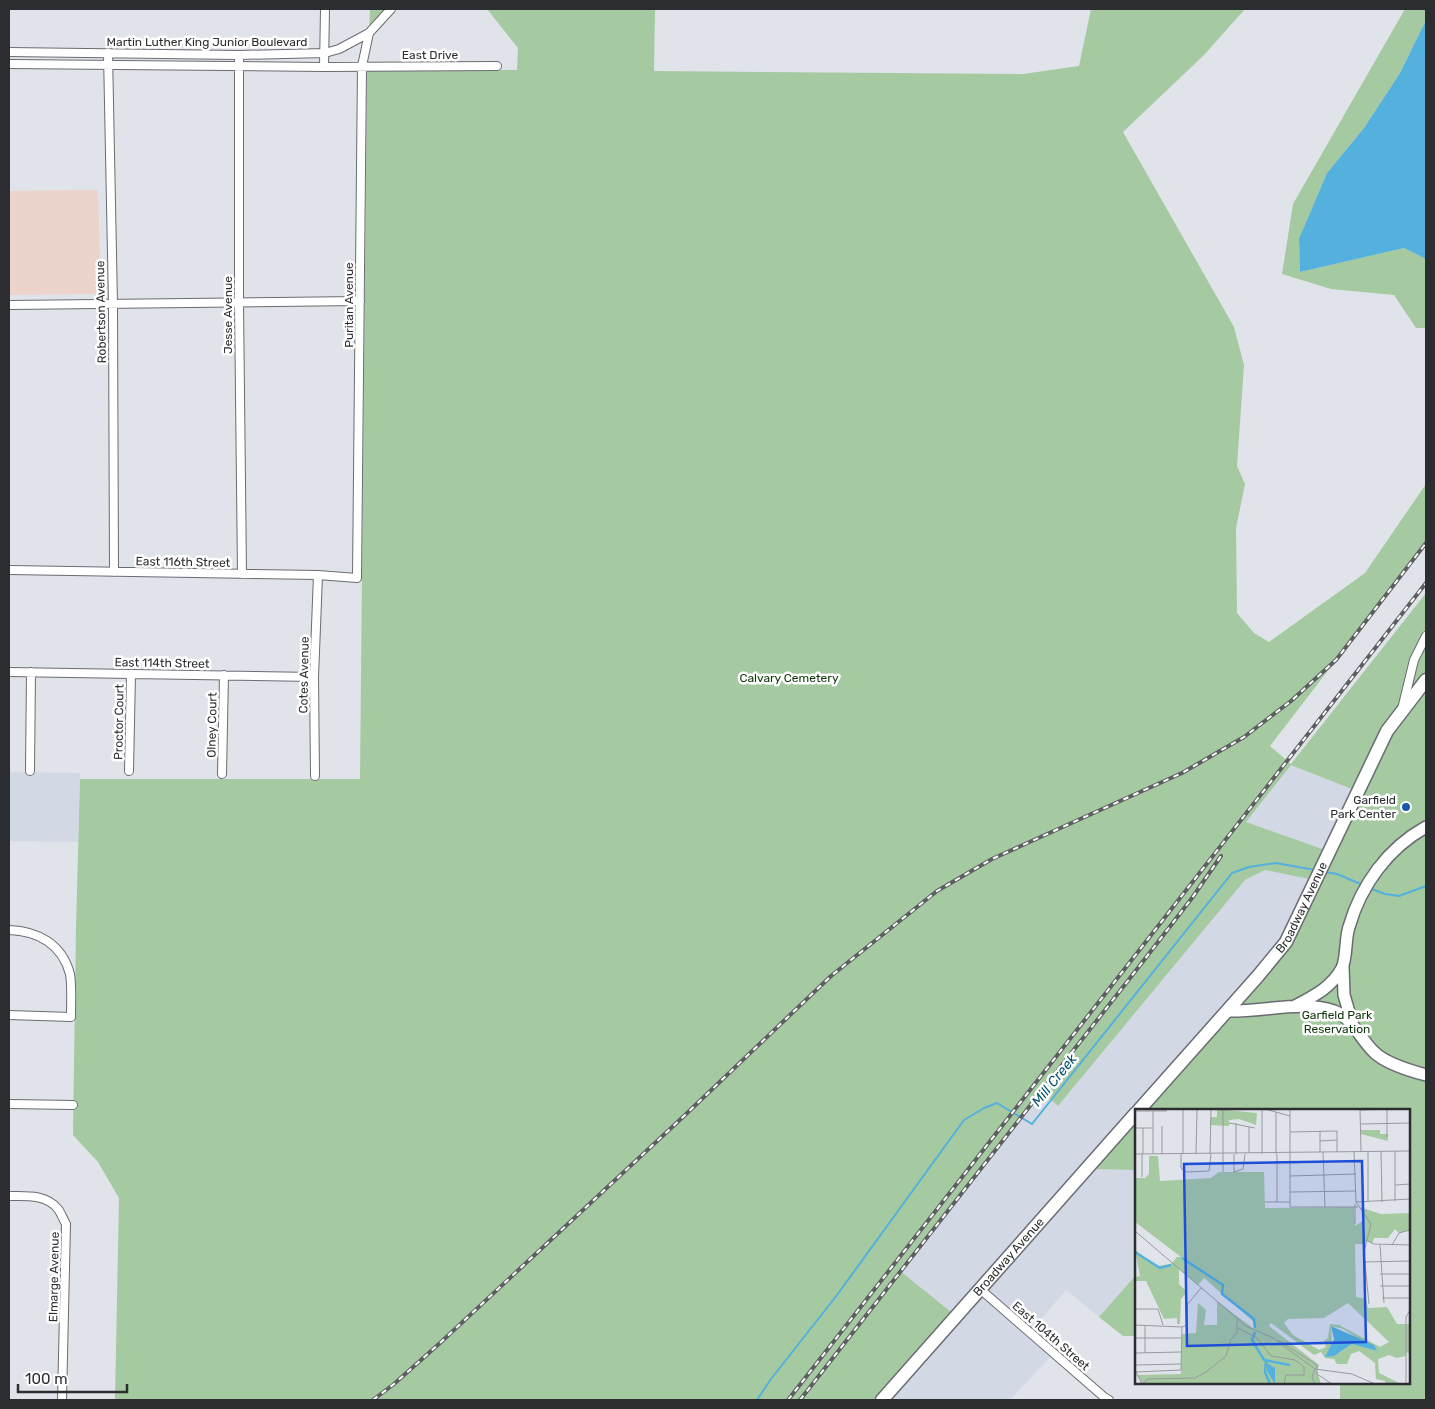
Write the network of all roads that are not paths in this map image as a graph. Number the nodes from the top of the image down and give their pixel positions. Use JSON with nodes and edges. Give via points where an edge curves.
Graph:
{"nodes":[{"id":1,"x":325,"y":9,"type":"edge"},
{"id":2,"x":391,"y":9,"type":"edge"},
{"id":3,"x":369,"y":33,"type":"junction"},
{"id":4,"x":9,"y":52,"type":"edge"},
{"id":5,"x":108,"y":53,"type":"junction"},
{"id":6,"x":325,"y":53,"type":"junction"},
{"id":7,"x":239,"y":55,"type":"junction"},
{"id":8,"x":9,"y":64,"type":"edge"},
{"id":9,"x":108,"y":65,"type":"junction"},
{"id":10,"x":239,"y":66,"type":"junction"},
{"id":11,"x":362,"y":66,"type":"junction"},
{"id":12,"x":497,"y":66,"type":"dead end"},
{"id":13,"x":324,"y":67,"type":"junction"},
{"id":14,"x":360,"y":301,"type":"junction"},
{"id":15,"x":239,"y":303,"type":"junction"},
{"id":16,"x":113,"y":304,"type":"junction"},
{"id":17,"x":9,"y":305,"type":"edge"},
{"id":18,"x":9,"y":570,"type":"edge"},
{"id":19,"x":114,"y":572,"type":"junction"},
{"id":20,"x":242,"y":574,"type":"junction"},
{"id":21,"x":318,"y":575,"type":"junction"},
{"id":22,"x":358,"y":578,"type":"joint"},
{"id":23,"x":1426,"y":636,"type":"edge"},
{"id":24,"x":9,"y":672,"type":"edge"},
{"id":25,"x":31,"y":672,"type":"junction"},
{"id":26,"x":131,"y":674,"type":"junction"},
{"id":27,"x":224,"y":675,"type":"junction"},
{"id":28,"x":314,"y":677,"type":"junction"},
{"id":29,"x":1426,"y":680,"type":"edge"},
{"id":30,"x":1401,"y":712,"type":"junction"},
{"id":31,"x":30,"y":771,"type":"dead end"},
{"id":32,"x":129,"y":771,"type":"dead end"},
{"id":33,"x":222,"y":774,"type":"dead end"},
{"id":34,"x":315,"y":776,"type":"dead end"},
{"id":35,"x":1426,"y":827,"type":"edge"},
{"id":36,"x":9,"y":930,"type":"edge"},
{"id":37,"x":1343,"y":967,"type":"junction"},
{"id":38,"x":1295,"y":1006,"type":"junction"},
{"id":39,"x":1228,"y":1010,"type":"junction"},
{"id":40,"x":9,"y":1015,"type":"edge"},
{"id":41,"x":1352,"y":1022,"type":"junction"},
{"id":42,"x":1426,"y":1075,"type":"edge"},
{"id":43,"x":9,"y":1104,"type":"edge"},
{"id":44,"x":73,"y":1105,"type":"dead end"},
{"id":45,"x":1140,"y":1109,"type":"edge"},
{"id":46,"x":1135,"y":1114,"type":"edge"},
{"id":47,"x":9,"y":1196,"type":"edge"},
{"id":48,"x":980,"y":1289,"type":"junction"},
{"id":49,"x":62,"y":1400,"type":"edge"},
{"id":50,"x":882,"y":1400,"type":"edge"},
{"id":51,"x":1109,"y":1400,"type":"edge"}],
"edges":[{"from":1,"to":6,"type":"street"},
{"from":2,"to":3,"type":"street","name":"Martin Luther King Junior Boulevard"},
{"from":3,"to":6,"type":"street","name":"Martin Luther King Junior Boulevard"},
{"from":3,"to":11,"type":"street","name":"Puritan Avenue"},
{"from":4,"to":5,"type":"street","name":"Martin Luther King Junior Boulevard"},
{"from":5,"to":7,"type":"street","name":"Martin Luther King Junior Boulevard"},
{"from":5,"to":9,"type":"street","name":"Robertson Avenue"},
{"from":6,"to":7,"type":"street","name":"Martin Luther King Junior Boulevard"},
{"from":6,"to":13,"type":"street"},
{"from":7,"to":10,"type":"street","name":"Jesse Avenue"},
{"from":8,"to":9,"type":"street","name":"Martin Luther King Junior Boulevard"},
{"from":9,"to":10,"type":"street","name":"Martin Luther King Junior Boulevard"},
{"from":9,"to":16,"type":"street","name":"Robertson Avenue"},
{"from":10,"to":13,"type":"street","name":"Martin Luther King Junior Boulevard"},
{"from":10,"to":15,"type":"street","name":"Jesse Avenue"},
{"from":11,"to":12,"type":"street","name":"East Drive"},
{"from":11,"to":13,"type":"street","name":"Martin Luther King Junior Boulevard"},
{"from":11,"to":14,"type":"street","name":"Puritan Avenue"},
{"from":14,"to":15,"type":"street"},
{"from":14,"to":22,"type":"street","name":"Puritan Avenue"},
{"from":15,"to":16,"type":"street"},
{"from":15,"to":20,"type":"street","name":"Jesse Avenue"},
{"from":16,"to":17,"type":"street"},
{"from":16,"to":19,"type":"street","name":"Robertson Avenue"},
{"from":18,"to":19,"type":"street","name":"East 116th Street"},
{"from":19,"to":20,"type":"street","name":"East 116th Street"},
{"from":20,"to":21,"type":"street","name":"East 116th Street"},
{"from":21,"to":22,"type":"street","name":"East 116th Street"},
{"from":21,"to":28,"type":"street","name":"Cotes Avenue"},
{"from":23,"to":30,"type":"street","via":[[1414,660]]},
{"from":24,"to":25,"type":"street","name":"East 114th Street"},
{"from":25,"to":26,"type":"street","name":"East 114th Street"},
{"from":25,"to":31,"type":"street"},
{"from":26,"to":27,"type":"street","name":"East 114th Street"},
{"from":26,"to":32,"type":"street","name":"Proctor Court"},
{"from":27,"to":28,"type":"street","name":"East 114th Street"},
{"from":27,"to":33,"type":"street","name":"Olney Court"},
{"from":28,"to":34,"type":"street","name":"Cotes Avenue"},
{"from":29,"to":30,"type":"main road","name":"Broadway Avenue"},
{"from":30,"to":39,"type":"main road","name":"Broadway Avenue","via":[[1387,731],[1286,942]]},
{"from":35,"to":37,"type":"street","via":[[1388,856],[1366,886],[1348,929]]},
{"from":36,"to":40,"type":"street","via":[[32,933],[49,942],[62,956],[70,975],[71,1016]]},
{"from":37,"to":38,"type":"street","via":[[1327,987]]},
{"from":37,"to":41,"type":"street","via":[[1344,994]]},
{"from":38,"to":39,"type":"street"},
{"from":38,"to":41,"type":"street","via":[[1319,1007]]},
{"from":39,"to":45,"type":"main road","name":"Broadway Avenue"},
{"from":41,"to":42,"type":"street","via":[[1375,1054]]},
{"from":43,"to":44,"type":"street"},
{"from":46,"to":48,"type":"main road","name":"Broadway Avenue"},
{"from":47,"to":49,"type":"street","name":"Elmarge Avenue","via":[[35,1196],[48,1201],[58,1209],[66,1224]]},
{"from":48,"to":50,"type":"main road","name":"Broadway Avenue"},
{"from":48,"to":51,"type":"street","name":"East 104th Street"}]}
